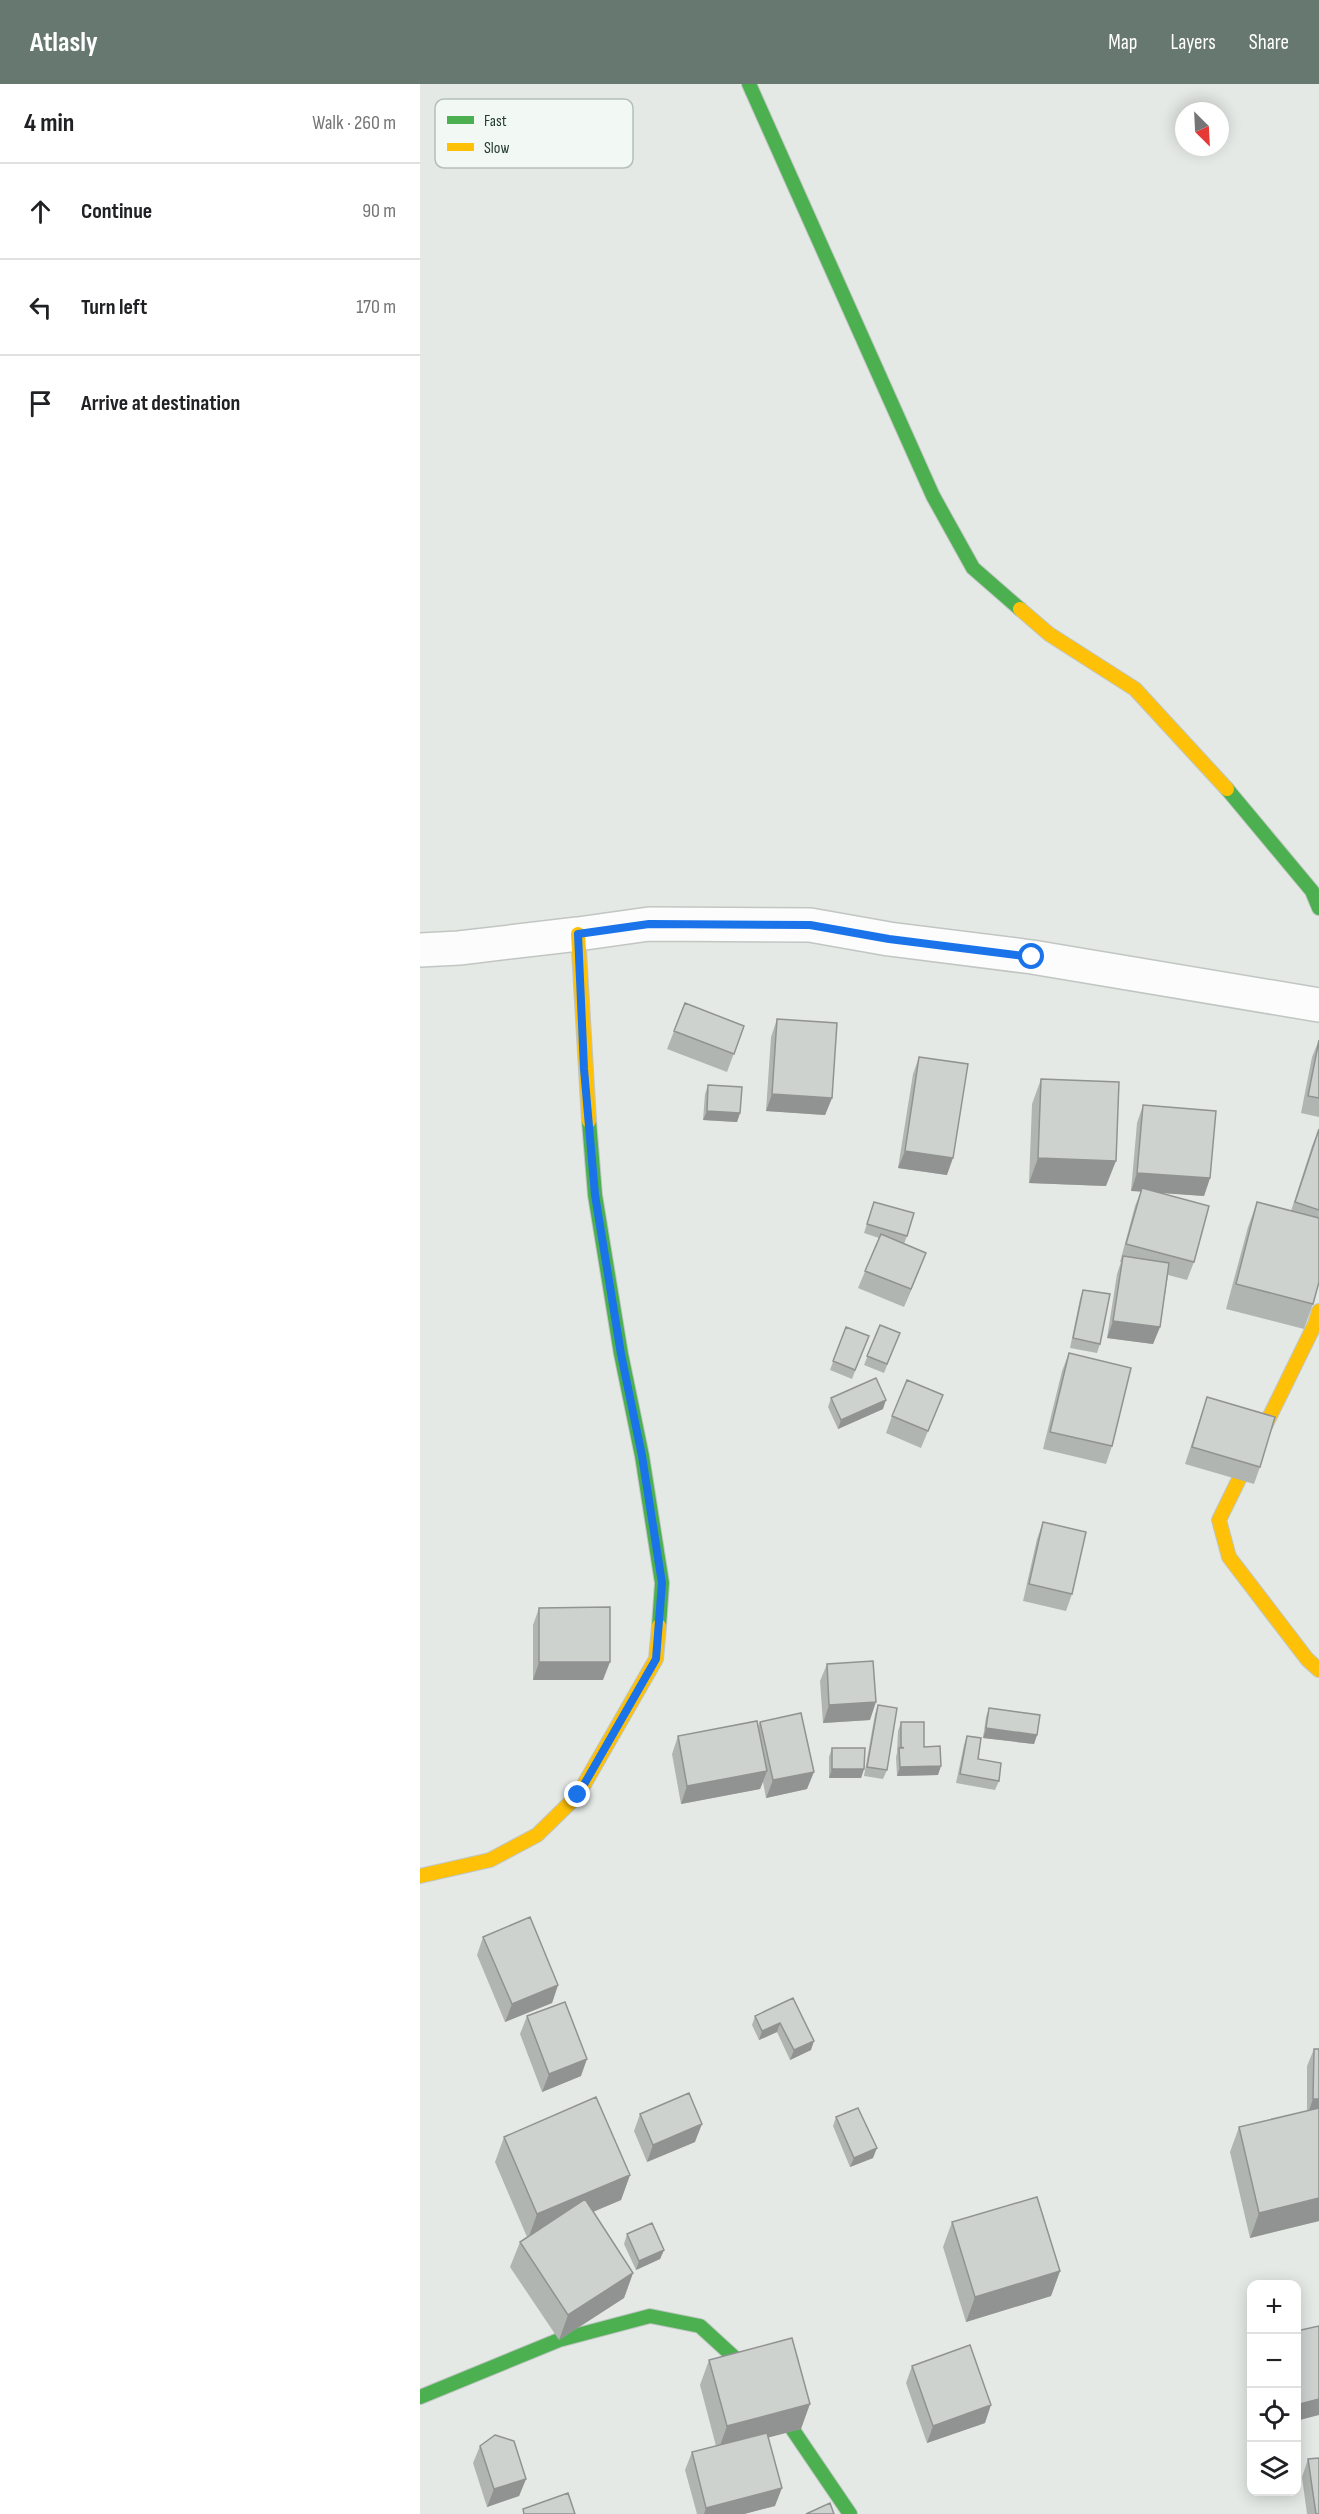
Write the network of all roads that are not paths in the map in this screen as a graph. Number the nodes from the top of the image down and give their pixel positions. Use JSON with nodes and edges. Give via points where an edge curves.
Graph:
{"nodes":[{"id":1,"x":749,"y":84,"type":"edge"},
{"id":2,"x":1319,"y":909,"type":"edge"},
{"id":3,"x":578,"y":934,"type":"junction"},
{"id":4,"x":420,"y":950,"type":"edge"},
{"id":5,"x":1319,"y":1005,"type":"edge"},
{"id":6,"x":1319,"y":1311,"type":"edge"},
{"id":7,"x":1319,"y":1670,"type":"edge"},
{"id":8,"x":420,"y":1876,"type":"edge"},
{"id":9,"x":420,"y":2397,"type":"edge"},
{"id":10,"x":850,"y":2514,"type":"edge"}],
"edges":[{"from":1,"to":2,"type":"street","via":[[933,496],[973,568],[1049,634],[1135,689],[1232,794],[1312,891]]},
{"from":3,"to":4,"type":"street"},
{"from":3,"to":5,"type":"street","via":[[649,924],[810,925]]},
{"from":3,"to":8,"type":"street","via":[[595,1195],[662,1583],[656,1659],[578,1795],[537,1835],[489,1860]]},
{"from":6,"to":7,"type":"street","via":[[1219,1521],[1229,1557]]},
{"from":9,"to":10,"type":"street","via":[[559,2340],[650,2316],[700,2326],[759,2380]]}]}
